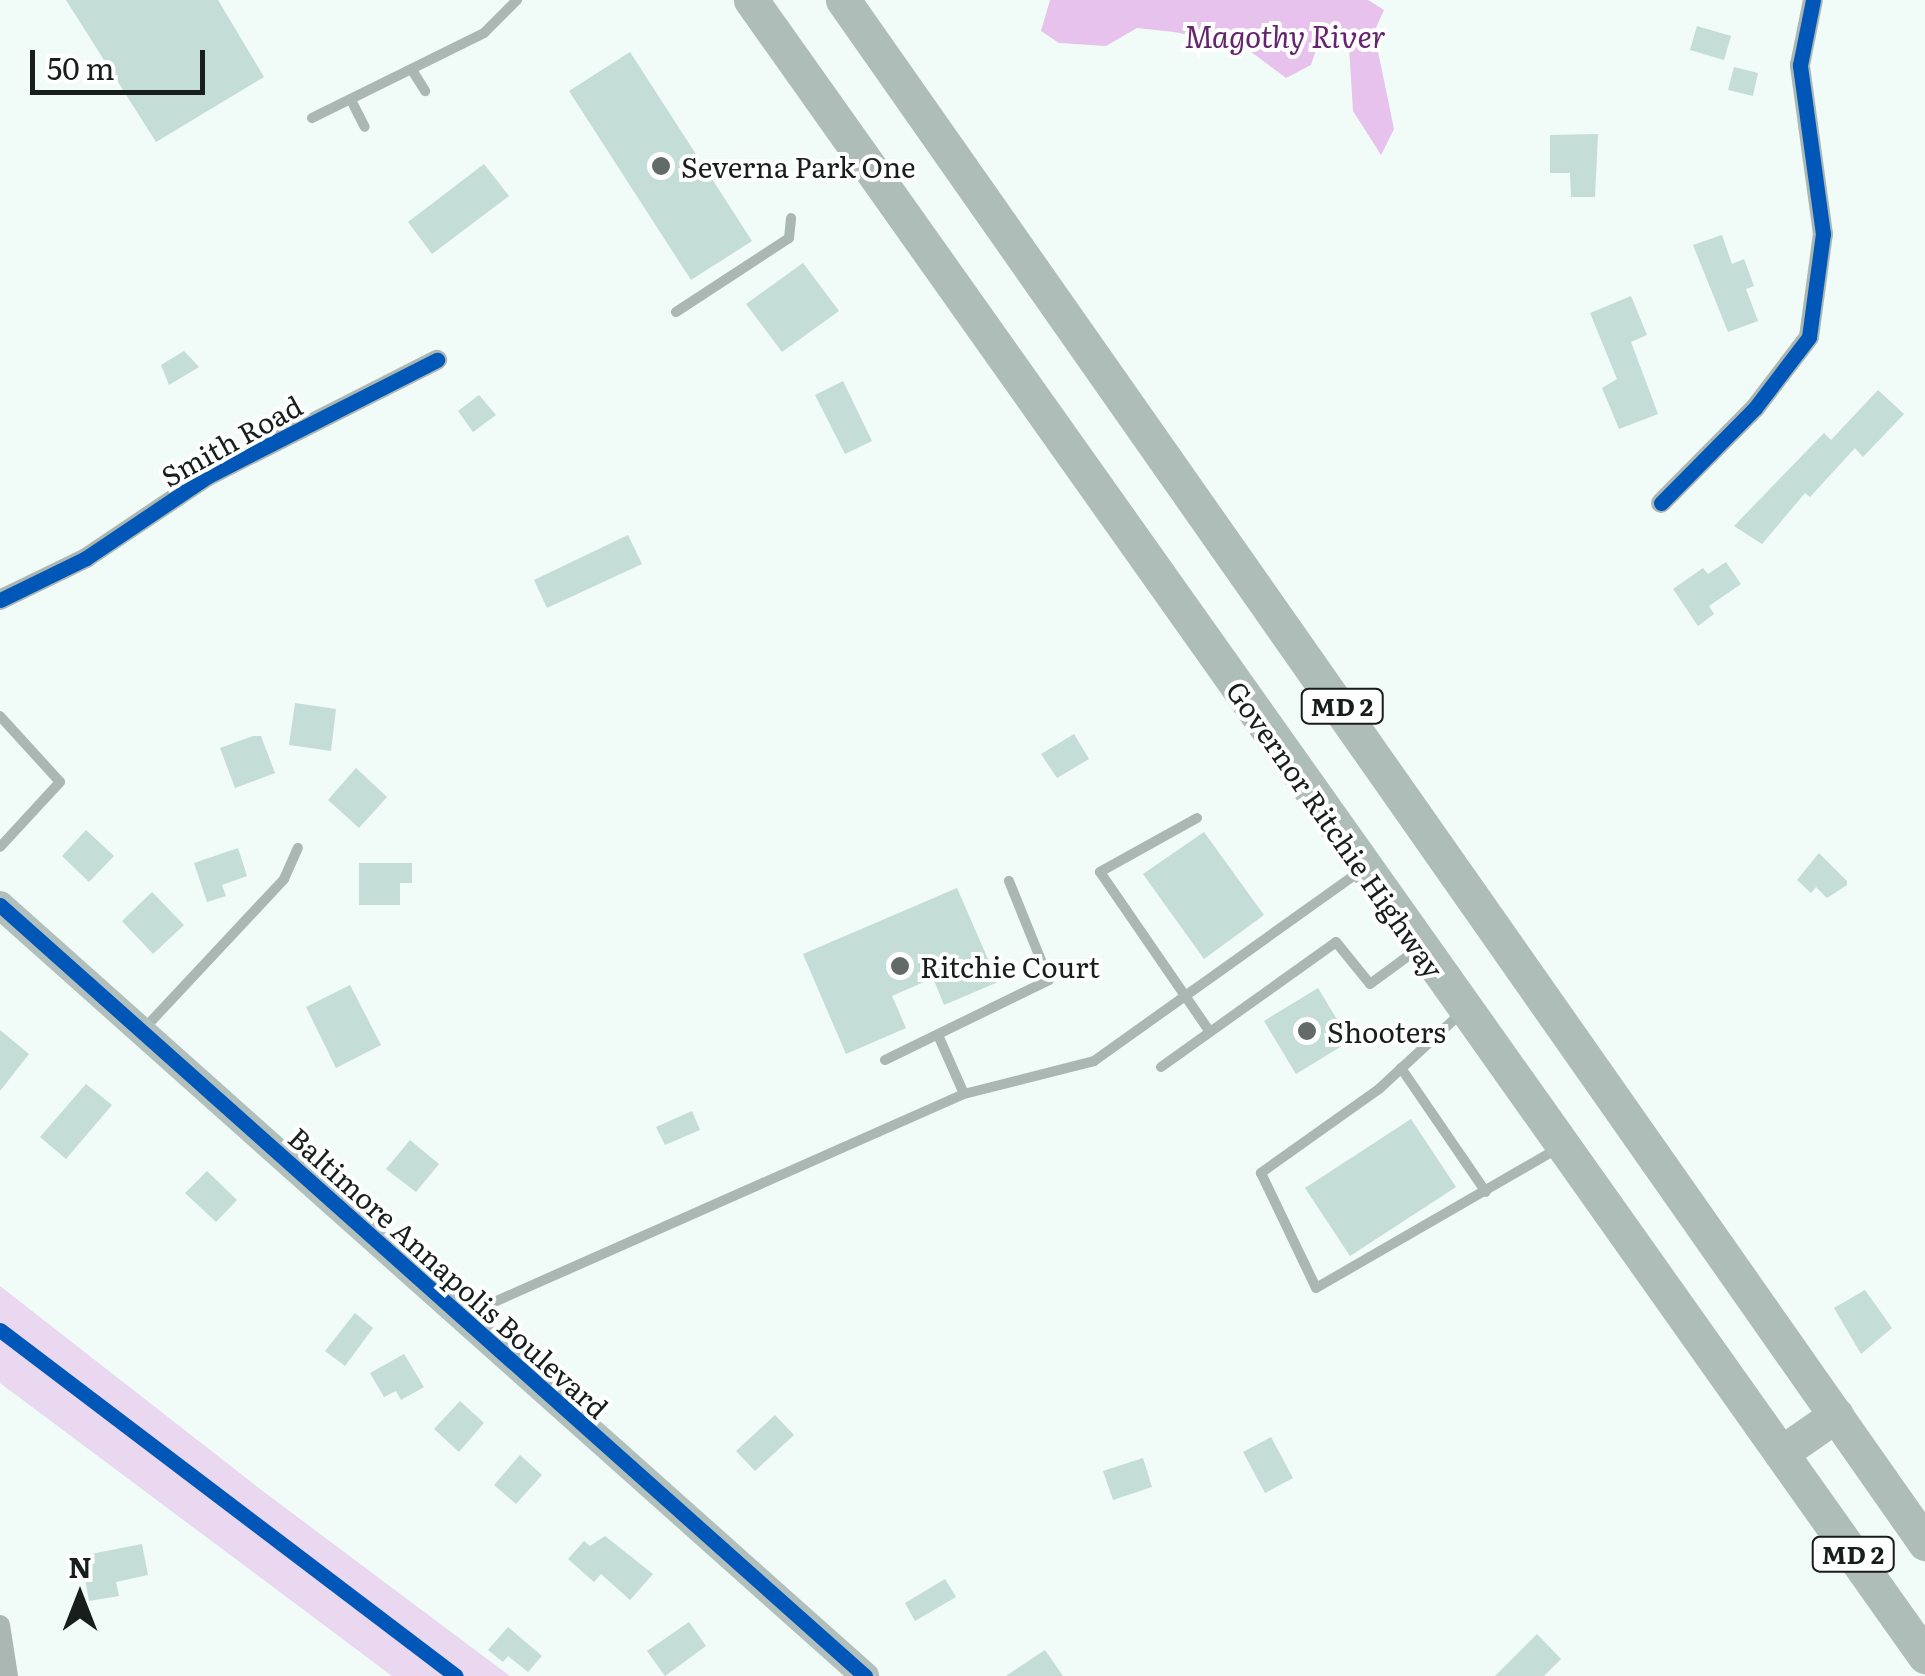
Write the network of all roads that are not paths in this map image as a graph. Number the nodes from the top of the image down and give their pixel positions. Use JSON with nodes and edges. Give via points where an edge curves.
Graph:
{"nodes":[{"id":1,"x":517,"y":0,"type":"edge"},
{"id":2,"x":751,"y":0,"type":"edge"},
{"id":3,"x":842,"y":0,"type":"edge"},
{"id":4,"x":1813,"y":0,"type":"edge"},
{"id":5,"x":412,"y":70,"type":"junction"},
{"id":6,"x":425,"y":91,"type":"dead end"},
{"id":7,"x":351,"y":100,"type":"junction"},
{"id":8,"x":312,"y":118,"type":"dead end"},
{"id":9,"x":365,"y":127,"type":"dead end"},
{"id":10,"x":791,"y":218,"type":"dead end"},
{"id":11,"x":676,"y":312,"type":"dead end"},
{"id":12,"x":437,"y":360,"type":"dead end"},
{"id":13,"x":1661,"y":504,"type":"dead end"},
{"id":14,"x":0,"y":600,"type":"edge"},
{"id":15,"x":0,"y":716,"type":"edge"},
{"id":16,"x":1198,"y":818,"type":"dead end"},
{"id":17,"x":0,"y":847,"type":"edge"},
{"id":18,"x":298,"y":848,"type":"dead end"},
{"id":19,"x":1364,"y":869,"type":"junction"},
{"id":20,"x":1009,"y":881,"type":"dead end"},
{"id":21,"x":0,"y":906,"type":"edge"},
{"id":22,"x":1420,"y":948,"type":"junction"},
{"id":23,"x":1184,"y":1000,"type":"junction"},
{"id":24,"x":1464,"y":1010,"type":"junction"},
{"id":25,"x":141,"y":1031,"type":"junction"},
{"id":26,"x":1210,"y":1032,"type":"junction"},
{"id":27,"x":938,"y":1035,"type":"junction"},
{"id":28,"x":885,"y":1060,"type":"dead end"},
{"id":29,"x":1161,"y":1067,"type":"dead end"},
{"id":30,"x":1401,"y":1068,"type":"junction"},
{"id":31,"x":964,"y":1094,"type":"junction"},
{"id":32,"x":1562,"y":1145,"type":"junction"},
{"id":33,"x":1486,"y":1192,"type":"junction"},
{"id":34,"x":462,"y":1317,"type":"junction"},
{"id":35,"x":1836,"y":1415,"type":"junction"},
{"id":36,"x":1781,"y":1453,"type":"junction"},
{"id":37,"x":1925,"y":1543,"type":"edge"},
{"id":38,"x":0,"y":1624,"type":"edge"},
{"id":39,"x":1925,"y":1656,"type":"edge"},
{"id":40,"x":8,"y":1676,"type":"edge"},
{"id":41,"x":864,"y":1676,"type":"edge"}],
"edges":[{"from":1,"to":5,"type":"lane","via":[[484,33]]},
{"from":2,"to":19,"type":"highway","name":"Governor Ritchie Highway","number":"MD 2"},
{"from":3,"to":35,"type":"highway","number":"MD 2"},
{"from":4,"to":13,"type":"street","via":[[1800,65],[1823,234],[1809,337],[1755,408]]},
{"from":5,"to":6,"type":"lane"},
{"from":5,"to":7,"type":"lane"},
{"from":7,"to":8,"type":"lane"},
{"from":7,"to":9,"type":"lane"},
{"from":10,"to":11,"type":"lane","via":[[789,238]]},
{"from":12,"to":14,"type":"street","name":"Smith Road","via":[[208,476],[86,558]]},
{"from":15,"to":17,"type":"lane","via":[[60,782]]},
{"from":16,"to":23,"type":"lane","via":[[1100,872]]},
{"from":18,"to":25,"type":"lane","via":[[284,879]]},
{"from":19,"to":22,"type":"highway","name":"Governor Ritchie Highway","number":"MD 2"},
{"from":19,"to":23,"type":"lane"},
{"from":20,"to":27,"type":"lane","via":[[1049,980]]},
{"from":21,"to":25,"type":"street","name":"Baltimore Annapolis Boulevard"},
{"from":22,"to":24,"type":"highway","name":"Governor Ritchie Highway","number":"MD 2"},
{"from":22,"to":26,"type":"lane","via":[[1370,984],[1336,942]]},
{"from":23,"to":26,"type":"lane"},
{"from":23,"to":31,"type":"lane","via":[[1094,1061]]},
{"from":24,"to":30,"type":"lane"},
{"from":24,"to":32,"type":"highway","name":"Governor Ritchie Highway","number":"MD 2"},
{"from":25,"to":34,"type":"street","name":"Baltimore Annapolis Boulevard"},
{"from":26,"to":29,"type":"lane"},
{"from":27,"to":28,"type":"lane"},
{"from":27,"to":31,"type":"lane"},
{"from":30,"to":33,"type":"lane"},
{"from":30,"to":33,"type":"lane","via":[[1261,1172],[1316,1288]]},
{"from":31,"to":34,"type":"lane"},
{"from":32,"to":33,"type":"lane"},
{"from":32,"to":36,"type":"highway","name":"Governor Ritchie Highway","number":"MD 2"},
{"from":34,"to":41,"type":"street","name":"Baltimore Annapolis Boulevard"},
{"from":35,"to":36,"type":"highway"},
{"from":35,"to":37,"type":"highway","number":"MD 2"},
{"from":36,"to":39,"type":"highway","name":"Governor Ritchie Highway","number":"MD 2"},
{"from":38,"to":40,"type":"street"}]}
